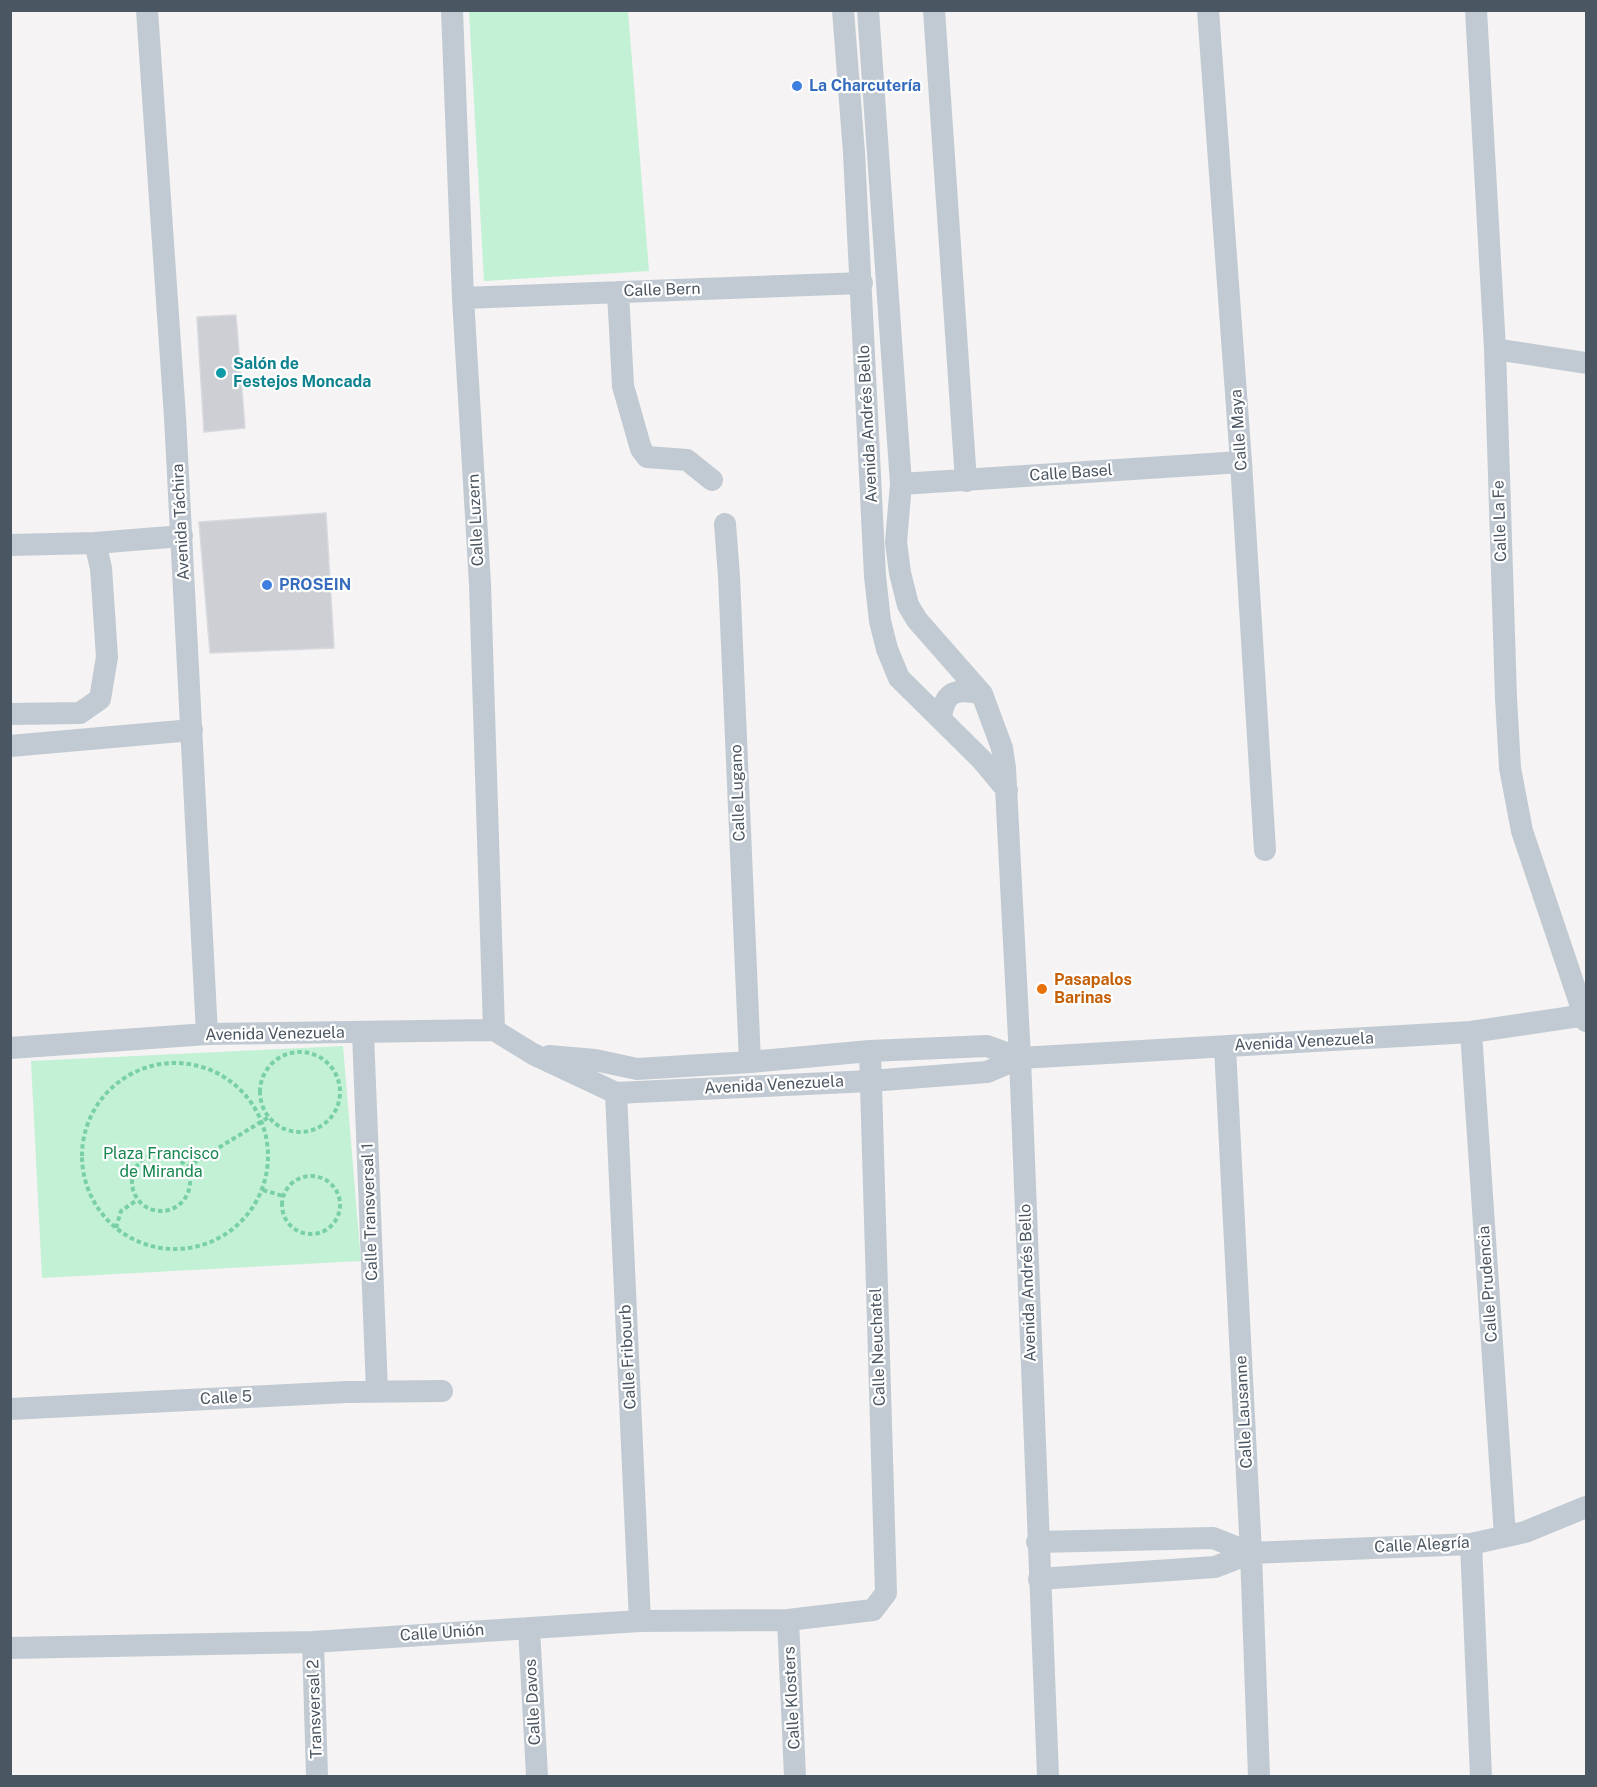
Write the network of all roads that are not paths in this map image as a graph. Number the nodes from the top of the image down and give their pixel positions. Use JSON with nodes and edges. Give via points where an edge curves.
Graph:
{"nodes":[{"id":1,"x":147,"y":10,"type":"edge"},
{"id":2,"x":452,"y":10,"type":"edge"},
{"id":3,"x":843,"y":10,"type":"edge"},
{"id":4,"x":868,"y":10,"type":"edge"},
{"id":5,"x":934,"y":10,"type":"edge"},
{"id":6,"x":1208,"y":10,"type":"edge"},
{"id":7,"x":1476,"y":10,"type":"edge"},
{"id":8,"x":862,"y":283,"type":"junction"},
{"id":9,"x":618,"y":292,"type":"junction"},
{"id":10,"x":463,"y":298,"type":"junction"},
{"id":11,"x":1495,"y":349,"type":"junction"},
{"id":12,"x":1587,"y":363,"type":"edge"},
{"id":13,"x":1241,"y":462,"type":"junction"},
{"id":14,"x":712,"y":480,"type":"dead end"},
{"id":15,"x":966,"y":481,"type":"junction"},
{"id":16,"x":901,"y":484,"type":"junction"},
{"id":17,"x":725,"y":524,"type":"dead end"},
{"id":18,"x":182,"y":536,"type":"junction"},
{"id":19,"x":95,"y":543,"type":"junction"},
{"id":20,"x":10,"y":545,"type":"edge"},
{"id":21,"x":982,"y":694,"type":"junction"},
{"id":22,"x":10,"y":714,"type":"edge"},
{"id":23,"x":941,"y":718,"type":"junction"},
{"id":24,"x":994,"y":723,"type":"junction"},
{"id":25,"x":192,"y":730,"type":"junction"},
{"id":26,"x":960,"y":737,"type":"junction"},
{"id":27,"x":10,"y":746,"type":"edge"},
{"id":28,"x":1007,"y":790,"type":"junction"},
{"id":29,"x":1265,"y":850,"type":"dead end"},
{"id":30,"x":1586,"y":1017,"type":"edge"},
{"id":31,"x":494,"y":1030,"type":"junction"},
{"id":32,"x":1471,"y":1032,"type":"junction"},
{"id":33,"x":363,"y":1033,"type":"junction"},
{"id":34,"x":207,"y":1034,"type":"junction"},
{"id":35,"x":10,"y":1047,"type":"edge"},
{"id":36,"x":1225,"y":1047,"type":"junction"},
{"id":37,"x":870,"y":1051,"type":"junction"},
{"id":38,"x":533,"y":1054,"type":"junction"},
{"id":39,"x":1020,"y":1058,"type":"junction"},
{"id":40,"x":750,"y":1062,"type":"junction"},
{"id":41,"x":870,"y":1081,"type":"junction"},
{"id":42,"x":616,"y":1093,"type":"junction"},
{"id":43,"x":377,"y":1391,"type":"junction"},
{"id":44,"x":442,"y":1391,"type":"dead end"},
{"id":45,"x":10,"y":1409,"type":"edge"},
{"id":46,"x":1587,"y":1507,"type":"edge"},
{"id":47,"x":1505,"y":1536,"type":"junction"},
{"id":48,"x":1037,"y":1542,"type":"junction"},
{"id":49,"x":1471,"y":1544,"type":"junction"},
{"id":50,"x":1251,"y":1553,"type":"junction"},
{"id":51,"x":1039,"y":1579,"type":"junction"},
{"id":52,"x":873,"y":1610,"type":"joint"},
{"id":53,"x":788,"y":1620,"type":"junction"},
{"id":54,"x":640,"y":1621,"type":"junction"},
{"id":55,"x":529,"y":1628,"type":"junction"},
{"id":56,"x":313,"y":1642,"type":"junction"},
{"id":57,"x":10,"y":1648,"type":"edge"},
{"id":58,"x":317,"y":1776,"type":"edge"},
{"id":59,"x":537,"y":1776,"type":"edge"},
{"id":60,"x":795,"y":1776,"type":"edge"},
{"id":61,"x":1047,"y":1776,"type":"edge"},
{"id":62,"x":1259,"y":1776,"type":"edge"},
{"id":63,"x":1481,"y":1776,"type":"edge"}],
"edges":[{"from":1,"to":18,"type":"street","name":"Avenida Táchira"},
{"from":2,"to":10,"type":"street","name":"Calle Luzern"},
{"from":3,"to":8,"type":"street","name":"Avenida Andrés Bello"},
{"from":4,"to":16,"type":"street","name":"Avenida Andrés Bello"},
{"from":5,"to":15,"type":"street"},
{"from":6,"to":13,"type":"street","name":"Calle Maya"},
{"from":7,"to":11,"type":"street","name":"Calle La Fe"},
{"from":8,"to":9,"type":"street","name":"Calle Bern"},
{"from":8,"to":23,"type":"street","name":"Avenida Andrés Bello","via":[[880,621],[899,678]]},
{"from":9,"to":10,"type":"street","name":"Calle Bern"},
{"from":9,"to":14,"type":"street","via":[[624,386],[641,449],[647,457],[687,460]]},
{"from":10,"to":31,"type":"street","name":"Calle Luzern","via":[[480,584]]},
{"from":11,"to":12,"type":"street"},
{"from":11,"to":30,"type":"street","name":"Calle La Fe","via":[[1510,768],[1522,831]]},
{"from":13,"to":15,"type":"street","name":"Calle Basel"},
{"from":13,"to":29,"type":"street","name":"Calle Maya"},
{"from":15,"to":16,"type":"street","name":"Calle Basel"},
{"from":16,"to":21,"type":"street","name":"Avenida Andrés Bello","via":[[896,542],[908,605]]},
{"from":17,"to":40,"type":"street","name":"Calle Lugano"},
{"from":18,"to":19,"type":"street"},
{"from":18,"to":25,"type":"street","name":"Avenida Táchira"},
{"from":19,"to":20,"type":"street"},
{"from":19,"to":22,"type":"street","via":[[101,568],[107,657],[100,699],[80,713]]},
{"from":21,"to":23,"type":"street","via":[[964,690],[951,694]]},
{"from":21,"to":24,"type":"street","name":"Avenida Andrés Bello"},
{"from":23,"to":26,"type":"street","name":"Avenida Andrés Bello"},
{"from":24,"to":26,"type":"street","via":[[980,735]]},
{"from":24,"to":28,"type":"street","name":"Avenida Andrés Bello","via":[[1002,748]]},
{"from":25,"to":27,"type":"street"},
{"from":25,"to":34,"type":"street","name":"Avenida Táchira"},
{"from":26,"to":28,"type":"street","name":"Avenida Andrés Bello"},
{"from":28,"to":39,"type":"street","name":"Avenida Andrés Bello"},
{"from":30,"to":32,"type":"street","name":"Avenida Venezuela"},
{"from":31,"to":33,"type":"street","name":"Avenida Venezuela"},
{"from":31,"to":38,"type":"street","name":"Avenida Venezuela"},
{"from":32,"to":36,"type":"street","name":"Avenida Venezuela"},
{"from":32,"to":47,"type":"street","name":"Calle Prudencia"},
{"from":33,"to":34,"type":"street","name":"Avenida Venezuela"},
{"from":33,"to":43,"type":"street","name":"Calle Transversal 1"},
{"from":34,"to":35,"type":"street","name":"Avenida Venezuela"},
{"from":36,"to":39,"type":"street","name":"Avenida Venezuela"},
{"from":36,"to":50,"type":"street","name":"Calle Lausanne"},
{"from":37,"to":39,"type":"street","name":"Avenida Venezuela","via":[[987,1046]]},
{"from":37,"to":40,"type":"street","name":"Avenida Venezuela"},
{"from":37,"to":41,"type":"street","name":"Calle Neuchatel"},
{"from":38,"to":40,"type":"street","name":"Avenida Venezuela","via":[[596,1060],[637,1069]]},
{"from":38,"to":42,"type":"street","name":"Avenida Venezuela"},
{"from":39,"to":41,"type":"street","name":"Avenida Venezuela","via":[[987,1072]]},
{"from":39,"to":48,"type":"street","name":"Avenida Andrés Bello"},
{"from":41,"to":42,"type":"street","name":"Avenida Venezuela"},
{"from":41,"to":52,"type":"street","name":"Calle Neuchatel","via":[[886,1593]]},
{"from":42,"to":54,"type":"street","name":"Calle Fribourb"},
{"from":43,"to":44,"type":"street","name":"Calle 5"},
{"from":43,"to":45,"type":"street","name":"Calle 5"},
{"from":46,"to":47,"type":"street","name":"Calle Alegría"},
{"from":47,"to":49,"type":"street","name":"Calle Alegría"},
{"from":48,"to":50,"type":"street","name":"Calle Alegría","via":[[1213,1538]]},
{"from":48,"to":51,"type":"street","name":"Avenida Andrés Bello"},
{"from":49,"to":50,"type":"street","name":"Calle Alegría"},
{"from":49,"to":63,"type":"street"},
{"from":50,"to":51,"type":"street","name":"Calle Alegría","via":[[1215,1567]]},
{"from":50,"to":62,"type":"street","name":"Calle Lausanne"},
{"from":51,"to":61,"type":"street","name":"Avenida Andrés Bello"},
{"from":52,"to":53,"type":"street","name":"Calle Unión"},
{"from":53,"to":54,"type":"street","name":"Calle Unión"},
{"from":53,"to":60,"type":"street","name":"Calle Klosters"},
{"from":54,"to":55,"type":"street","name":"Calle Unión"},
{"from":55,"to":56,"type":"street","name":"Calle Unión"},
{"from":55,"to":59,"type":"street","name":"Calle Davos"},
{"from":56,"to":57,"type":"street","name":"Calle Unión"},
{"from":56,"to":58,"type":"street","name":"Transversal 2"}]}
